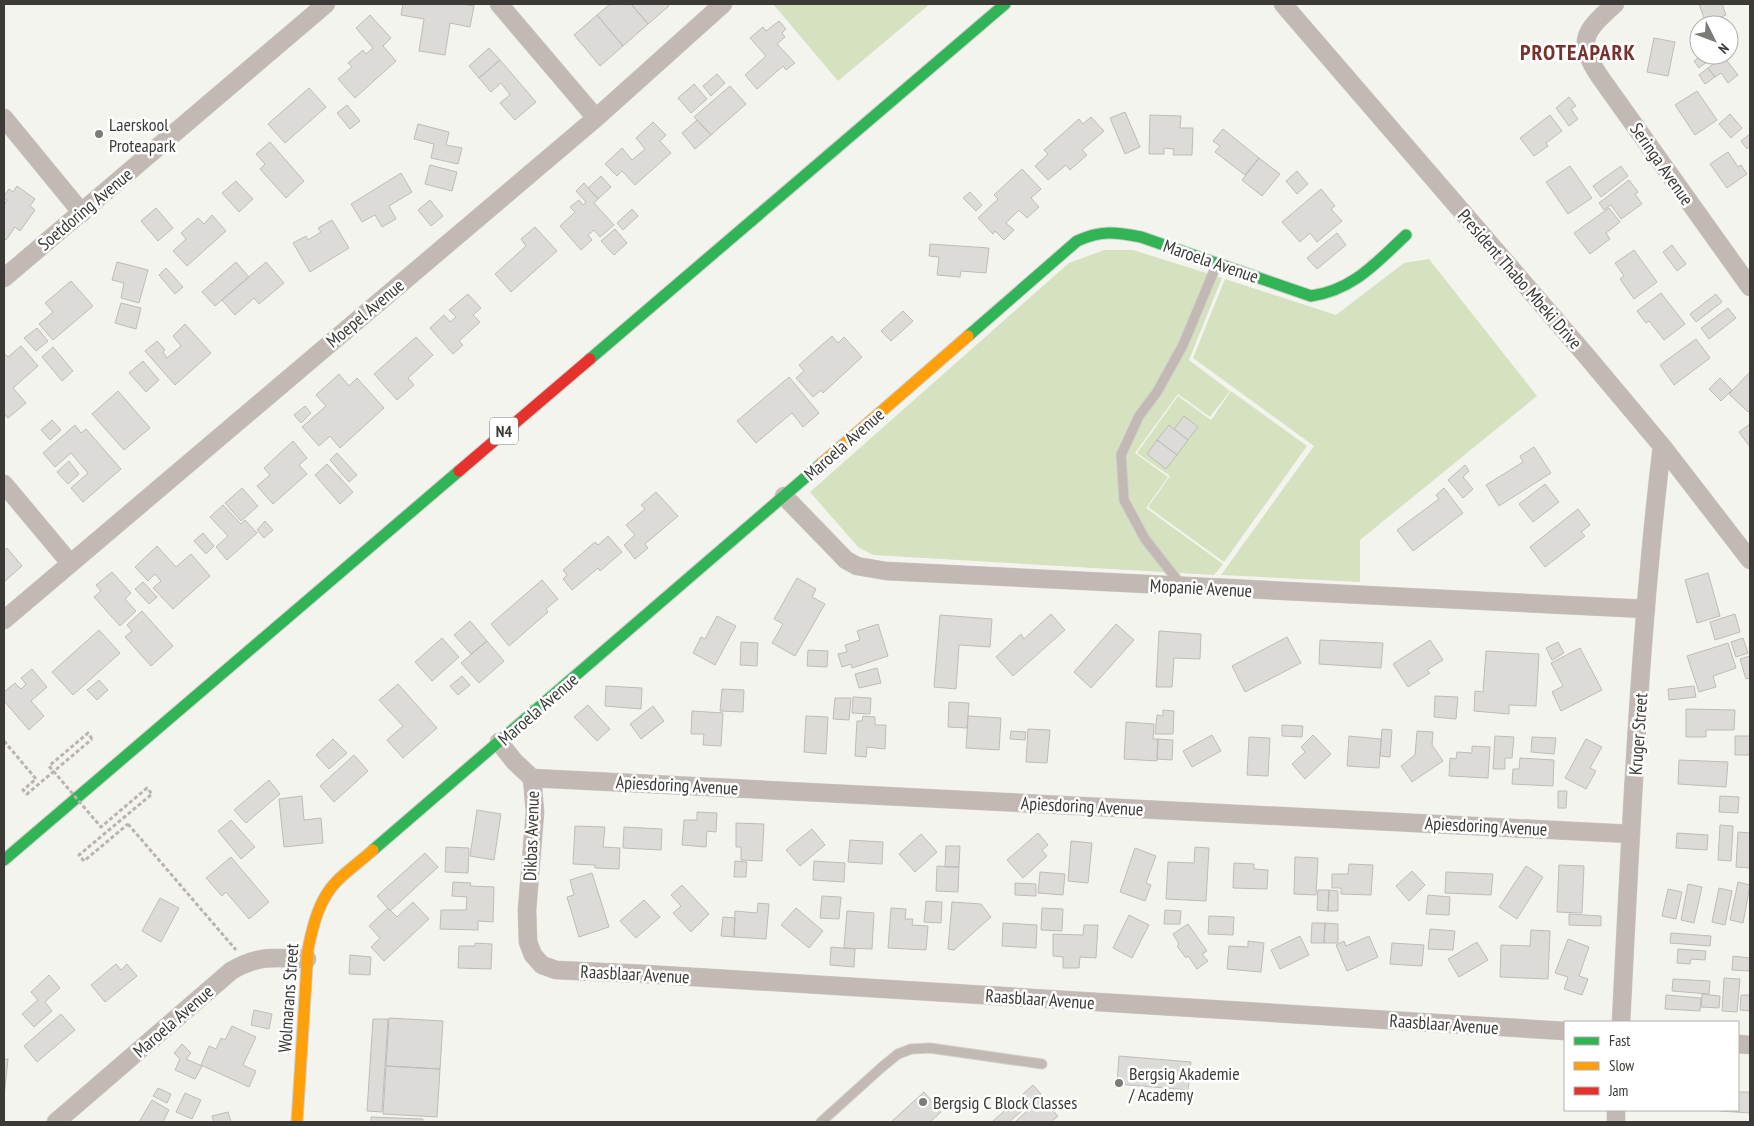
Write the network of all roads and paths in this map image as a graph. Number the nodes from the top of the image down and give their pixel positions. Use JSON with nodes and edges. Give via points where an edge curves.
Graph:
{"nodes":[{"id":1,"x":326,"y":4,"type":"edge"},
{"id":2,"x":499,"y":4,"type":"edge"},
{"id":3,"x":723,"y":4,"type":"edge"},
{"id":4,"x":1006,"y":4,"type":"edge"},
{"id":5,"x":1283,"y":4,"type":"edge"},
{"id":6,"x":1615,"y":4,"type":"edge"},
{"id":7,"x":4,"y":118,"type":"edge"},
{"id":8,"x":596,"y":118,"type":"junction"},
{"id":9,"x":82,"y":213,"type":"junction"},
{"id":10,"x":1406,"y":235,"type":"dead end"},
{"id":11,"x":1217,"y":263,"type":"junction"},
{"id":12,"x":4,"y":278,"type":"edge"},
{"id":13,"x":1750,"y":287,"type":"edge"},
{"id":14,"x":1662,"y":446,"type":"junction"},
{"id":15,"x":4,"y":484,"type":"edge"},
{"id":16,"x":784,"y":496,"type":"junction"},
{"id":17,"x":1750,"y":560,"type":"edge"},
{"id":18,"x":70,"y":563,"type":"junction"},
{"id":19,"x":1183,"y":587,"type":"junction"},
{"id":20,"x":1646,"y":609,"type":"junction"},
{"id":21,"x":4,"y":620,"type":"edge"},
{"id":22,"x":4,"y":741,"type":"edge"},
{"id":23,"x":499,"y":742,"type":"junction"},
{"id":24,"x":532,"y":778,"type":"junction"},
{"id":25,"x":1631,"y":834,"type":"junction"},
{"id":26,"x":4,"y":860,"type":"edge"},
{"id":27,"x":336,"y":882,"type":"joint"},
{"id":28,"x":528,"y":942,"type":"joint"},
{"id":29,"x":307,"y":959,"type":"junction"},
{"id":30,"x":246,"y":962,"type":"junction"},
{"id":31,"x":1621,"y":1021,"type":"edge"},
{"id":32,"x":1564,"y":1031,"type":"edge"},
{"id":33,"x":1042,"y":1064,"type":"dead end"},
{"id":34,"x":56,"y":1122,"type":"edge"},
{"id":35,"x":297,"y":1122,"type":"edge"},
{"id":36,"x":821,"y":1122,"type":"edge"}],
"edges":[{"from":1,"to":9,"type":"street","name":"Soetdoring Avenue"},
{"from":2,"to":8,"type":"street"},
{"from":3,"to":8,"type":"street","name":"Moepel Avenue"},
{"from":4,"to":26,"type":"main road","number":"N4"},
{"from":5,"to":14,"type":"street","name":"President Thabo Mbeki Drive"},
{"from":6,"to":13,"type":"street","name":"Seringa Avenue","via":[[1586,36],[1586,55]]},
{"from":7,"to":9,"type":"street"},
{"from":8,"to":18,"type":"street","name":"Moepel Avenue"},
{"from":9,"to":12,"type":"street","name":"Soetdoring Avenue"},
{"from":10,"to":11,"type":"main road","name":"Maroela Avenue","via":[[1352,283],[1324,295],[1311,296]]},
{"from":11,"to":16,"type":"main road","name":"Maroela Avenue","via":[[1141,237],[1115,232],[1098,232],[1077,241]]},
{"from":11,"to":19,"type":"lane","via":[[1183,345],[1157,392],[1139,416],[1121,455],[1124,500],[1145,539]]},
{"from":14,"to":17,"type":"street","name":"President Thabo Mbeki Drive"},
{"from":14,"to":20,"type":"street","name":"Kruger Street"},
{"from":15,"to":18,"type":"street"},
{"from":16,"to":19,"type":"street","name":"Mopanie Avenue","via":[[842,556],[868,569]]},
{"from":16,"to":23,"type":"main road","name":"Maroela Avenue"},
{"from":18,"to":21,"type":"street","name":"Moepel Avenue"},
{"from":19,"to":20,"type":"street","name":"Mopanie Avenue"},
{"from":20,"to":25,"type":"street","name":"Kruger Street"},
{"from":22,"to":30,"type":"path","bridge":true,"via":[[36,779],[23,790],[27,794],[42,782],[49,776],[56,770],[92,739],[88,733],[49,766],[55,773],[60,780],[100,827],[147,788],[152,794],[79,855],[84,861],[128,824]]},
{"from":23,"to":24,"type":"street","name":"Dikbas Avenue"},
{"from":23,"to":27,"type":"main road","name":"Maroela Avenue"},
{"from":24,"to":25,"type":"street","name":"Apiesdoring Avenue"},
{"from":24,"to":28,"type":"street","name":"Dikbas Avenue","via":[[535,812],[527,910]]},
{"from":25,"to":31,"type":"street","name":"Kruger Street"},
{"from":27,"to":29,"type":"main road","name":"Wolmarans Street","via":[[319,906]]},
{"from":28,"to":32,"type":"street","name":"Raasblaar Avenue","via":[[542,965],[571,972]]},
{"from":29,"to":30,"type":"street","name":"Maroela Avenue","via":[[263,958]]},
{"from":29,"to":35,"type":"main road","name":"Wolmarans Street"},
{"from":30,"to":34,"type":"street","name":"Maroela Avenue","via":[[231,971]]},
{"from":33,"to":36,"type":"lane","via":[[930,1048],[911,1049],[882,1066]]}]}
